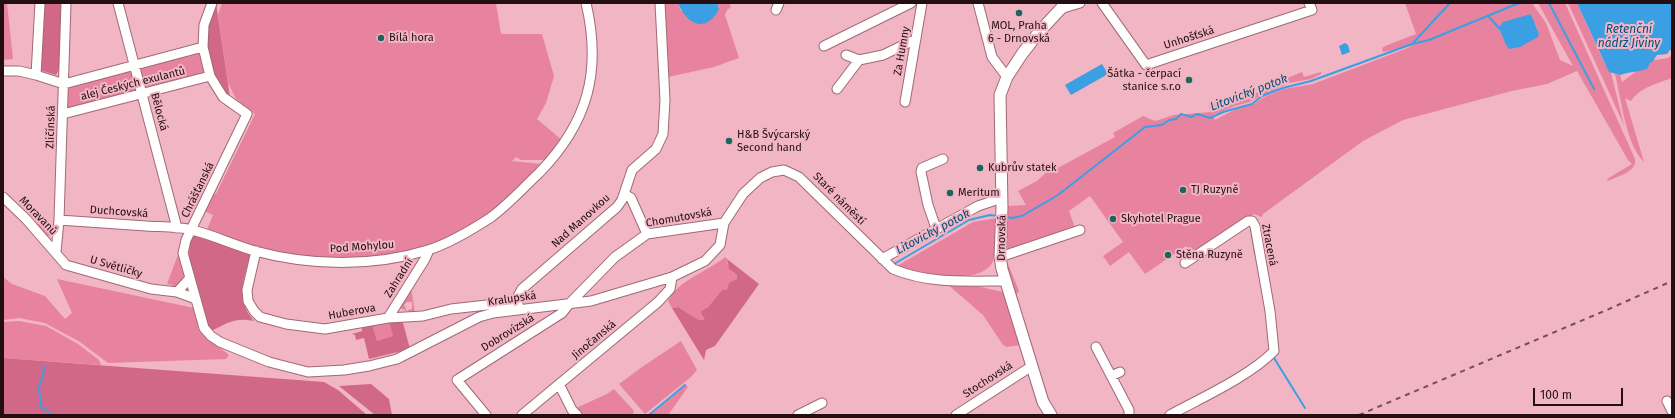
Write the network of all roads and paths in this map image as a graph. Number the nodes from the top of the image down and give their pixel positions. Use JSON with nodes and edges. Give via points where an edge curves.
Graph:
{"nodes":[{"id":1,"x":40,"y":3,"type":"edge"},
{"id":2,"x":66,"y":3,"type":"edge"},
{"id":3,"x":118,"y":3,"type":"edge"},
{"id":4,"x":212,"y":3,"type":"edge"},
{"id":5,"x":586,"y":3,"type":"edge"},
{"id":6,"x":660,"y":3,"type":"edge"},
{"id":7,"x":911,"y":3,"type":"edge"},
{"id":8,"x":922,"y":3,"type":"edge"},
{"id":9,"x":978,"y":3,"type":"edge"},
{"id":10,"x":1080,"y":3,"type":"edge"},
{"id":11,"x":1102,"y":3,"type":"edge"},
{"id":12,"x":1063,"y":6,"type":"edge"},
{"id":13,"x":1311,"y":6,"type":"edge"},
{"id":14,"x":916,"y":39,"type":"junction"},
{"id":15,"x":824,"y":46,"type":"dead end"},
{"id":16,"x":203,"y":47,"type":"junction"},
{"id":17,"x":846,"y":55,"type":"dead end"},
{"id":18,"x":859,"y":60,"type":"junction"},
{"id":19,"x":134,"y":66,"type":"junction"},
{"id":20,"x":3,"y":71,"type":"edge"},
{"id":21,"x":36,"y":74,"type":"junction"},
{"id":22,"x":210,"y":76,"type":"junction"},
{"id":23,"x":1007,"y":77,"type":"junction"},
{"id":24,"x":64,"y":84,"type":"junction"},
{"id":25,"x":837,"y":89,"type":"dead end"},
{"id":26,"x":142,"y":94,"type":"junction"},
{"id":27,"x":905,"y":102,"type":"dead end"},
{"id":28,"x":63,"y":114,"type":"junction"},
{"id":29,"x":943,"y":159,"type":"dead end"},
{"id":30,"x":772,"y":172,"type":"joint"},
{"id":31,"x":624,"y":194,"type":"junction"},
{"id":32,"x":3,"y":197,"type":"edge"},
{"id":33,"x":1002,"y":203,"type":"junction"},
{"id":34,"x":59,"y":220,"type":"junction"},
{"id":35,"x":724,"y":223,"type":"junction"},
{"id":36,"x":177,"y":228,"type":"junction"},
{"id":37,"x":936,"y":228,"type":"junction"},
{"id":38,"x":191,"y":230,"type":"junction"},
{"id":39,"x":1080,"y":230,"type":"dead end"},
{"id":40,"x":647,"y":234,"type":"junction"},
{"id":41,"x":429,"y":250,"type":"junction"},
{"id":42,"x":256,"y":251,"type":"junction"},
{"id":43,"x":56,"y":252,"type":"junction"},
{"id":44,"x":1000,"y":257,"type":"junction"},
{"id":45,"x":882,"y":259,"type":"junction"},
{"id":46,"x":1185,"y":262,"type":"dead end"},
{"id":47,"x":672,"y":277,"type":"junction"},
{"id":48,"x":190,"y":278,"type":"junction"},
{"id":49,"x":1005,"y":281,"type":"junction"},
{"id":50,"x":177,"y":292,"type":"junction"},
{"id":51,"x":196,"y":299,"type":"junction"},
{"id":52,"x":569,"y":304,"type":"junction"},
{"id":53,"x":519,"y":310,"type":"junction"},
{"id":54,"x":388,"y":318,"type":"junction"},
{"id":55,"x":1096,"y":347,"type":"dead end"},
{"id":56,"x":1032,"y":366,"type":"junction"},
{"id":57,"x":1120,"y":372,"type":"dead end"},
{"id":58,"x":1111,"y":376,"type":"junction"},
{"id":59,"x":559,"y":384,"type":"junction"},
{"id":60,"x":1667,"y":401,"type":"dead end"},
{"id":61,"x":822,"y":403,"type":"dead end"},
{"id":62,"x":1672,"y":411,"type":"edge"},
{"id":63,"x":486,"y":415,"type":"edge"},
{"id":64,"x":522,"y":415,"type":"edge"},
{"id":65,"x":577,"y":415,"type":"edge"},
{"id":66,"x":798,"y":415,"type":"edge"},
{"id":67,"x":956,"y":415,"type":"edge"},
{"id":68,"x":1051,"y":415,"type":"edge"},
{"id":69,"x":1129,"y":415,"type":"edge"},
{"id":70,"x":1170,"y":415,"type":"edge"}],
"edges":[{"from":1,"to":21,"type":"street"},
{"from":2,"to":24,"type":"street","name":"Zličínská"},
{"from":3,"to":19,"type":"street","name":"Bělocká"},
{"from":4,"to":16,"type":"street","via":[[204,25]]},
{"from":5,"to":41,"type":"street","name":"Pod Mohylou","via":[[593,44],[592,70],[587,97],[578,122],[554,157],[505,206],[490,218]]},
{"from":6,"to":31,"type":"street","name":"Nad Manovkou","via":[[664,80],[663,134],[656,149],[632,170]]},
{"from":7,"to":15,"type":"street","name":"Za Humny"},
{"from":8,"to":14,"type":"street","name":"Za Humny"},
{"from":9,"to":23,"type":"street","via":[[992,57]]},
{"from":10,"to":12,"type":"street"},
{"from":11,"to":13,"type":"street","name":"Unhošťská","via":[[1146,65]]},
{"from":12,"to":23,"type":"main road","name":"Drnovská","via":[[1040,31]]},
{"from":14,"to":18,"type":"street","via":[[883,55]]},
{"from":14,"to":27,"type":"street","name":"Za Humny"},
{"from":16,"to":19,"type":"street","name":"alej Českých exulantů"},
{"from":16,"to":22,"type":"street"},
{"from":17,"to":18,"type":"street"},
{"from":18,"to":25,"type":"street"},
{"from":19,"to":24,"type":"street","name":"alej Českých exulantů"},
{"from":19,"to":26,"type":"street","name":"Bělocká"},
{"from":20,"to":21,"type":"street"},
{"from":21,"to":24,"type":"street"},
{"from":22,"to":26,"type":"street","name":"alej Českých exulantů"},
{"from":22,"to":38,"type":"street","name":"Chrášťanská","via":[[223,97],[247,114]]},
{"from":23,"to":33,"type":"main road","name":"Drnovská","via":[[1000,95]]},
{"from":24,"to":28,"type":"street","name":"Zličínská"},
{"from":26,"to":28,"type":"street","name":"alej Českých exulantů"},
{"from":26,"to":36,"type":"street","name":"Bělocká"},
{"from":28,"to":34,"type":"street","name":"Zličínská"},
{"from":29,"to":37,"type":"street","via":[[922,168],[921,172]]},
{"from":30,"to":35,"type":"street","name":"Kralupská","via":[[760,178],[743,194]]},
{"from":30,"to":45,"type":"street","name":"Staré náměstí","via":[[784,170],[799,177]]},
{"from":31,"to":40,"type":"street","via":[[631,198]]},
{"from":31,"to":53,"type":"street","name":"Nad Manovkou","via":[[617,207],[522,289],[518,298]]},
{"from":32,"to":43,"type":"street","name":"Moravanů"},
{"from":33,"to":37,"type":"street","via":[[978,206]]},
{"from":33,"to":44,"type":"main road","name":"Drnovská"},
{"from":34,"to":36,"type":"street","name":"Duchcovská"},
{"from":34,"to":43,"type":"street","name":"Zličínská"},
{"from":35,"to":40,"type":"street","name":"Chomutovská"},
{"from":35,"to":47,"type":"street","name":"Kralupská","via":[[720,245],[705,261]]},
{"from":36,"to":38,"type":"street","name":"Duchcovská"},
{"from":37,"to":45,"type":"street"},
{"from":38,"to":42,"type":"street","name":"Pod Mohylou"},
{"from":38,"to":48,"type":"street","name":"Chrášťanská","via":[[183,253]]},
{"from":39,"to":44,"type":"street"},
{"from":40,"to":52,"type":"street","name":"Chomutovská","via":[[615,258]]},
{"from":41,"to":42,"type":"street","name":"Pod Mohylou","via":[[382,260],[339,262],[300,260]]},
{"from":41,"to":54,"type":"street","name":"Zahradní"},
{"from":42,"to":54,"type":"street","name":"Huberova","via":[[247,290],[248,301],[260,317],[286,324],[325,329]]},
{"from":43,"to":50,"type":"street","name":"U Světličky","via":[[66,265],[75,268],[151,289]]},
{"from":44,"to":49,"type":"main road","name":"Drnovská"},
{"from":45,"to":49,"type":"street","name":"Staré náměstí","via":[[893,270],[928,280]]},
{"from":46,"to":70,"type":"street","name":"Ztracená","via":[[1248,221],[1252,221],[1270,311],[1274,351],[1261,363],[1232,381]]},
{"from":47,"to":52,"type":"street","name":"Kralupská","via":[[591,301]]},
{"from":47,"to":59,"type":"street","name":"Jinočanská","via":[[670,289],[658,302]]},
{"from":48,"to":50,"type":"street"},
{"from":48,"to":51,"type":"street","name":"Chrášťanská"},
{"from":49,"to":56,"type":"main road","name":"Drnovská"},
{"from":50,"to":51,"type":"street","name":"U Světličky"},
{"from":51,"to":53,"type":"street","name":"Kralupská","via":[[204,328],[211,336],[269,362],[299,371],[369,366],[397,359],[479,317]]},
{"from":52,"to":53,"type":"street","name":"Kralupská"},
{"from":52,"to":63,"type":"street","name":"Dobrovízská","via":[[562,313],[457,380]]},
{"from":53,"to":54,"type":"street","name":"Huberova","via":[[496,304],[451,309],[422,316]]},
{"from":55,"to":58,"type":"street"},
{"from":56,"to":67,"type":"street","name":"Stochovská"},
{"from":56,"to":68,"type":"main road","name":"Drnovská","via":[[1043,402]]},
{"from":57,"to":58,"type":"street"},
{"from":58,"to":69,"type":"street","via":[[1129,410]]},
{"from":59,"to":64,"type":"street","name":"Jinočanská"},
{"from":59,"to":65,"type":"street"},
{"from":60,"to":62,"type":"street"},
{"from":61,"to":66,"type":"street"}]}
